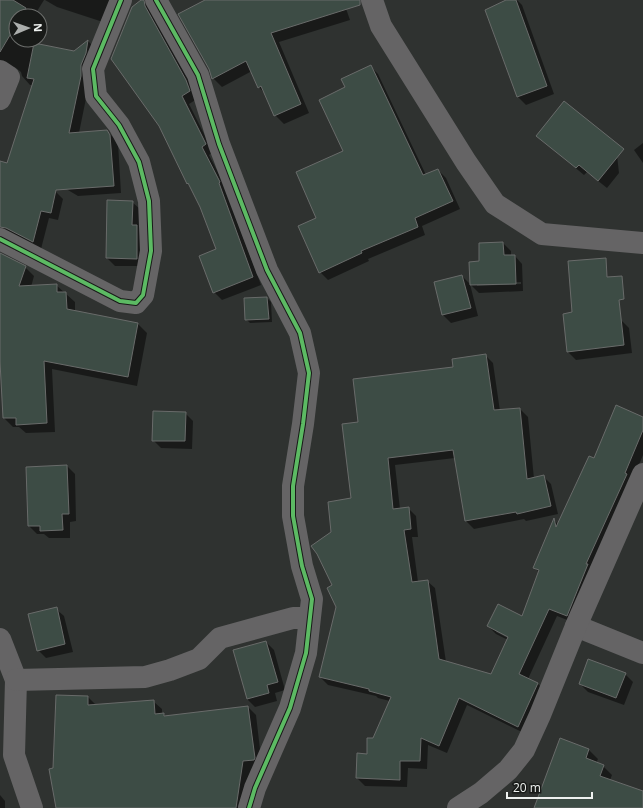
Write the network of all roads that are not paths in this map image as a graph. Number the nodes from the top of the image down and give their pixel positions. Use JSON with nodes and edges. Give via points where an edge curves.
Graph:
{"nodes":[{"id":1,"x":121,"y":0,"type":"edge"},
{"id":2,"x":156,"y":0,"type":"edge"},
{"id":3,"x":372,"y":0,"type":"edge"},
{"id":4,"x":0,"y":71,"type":"edge"},
{"id":5,"x":0,"y":99,"type":"edge"},
{"id":6,"x":0,"y":239,"type":"edge"},
{"id":7,"x":643,"y":243,"type":"edge"},
{"id":8,"x":643,"y":474,"type":"edge"},
{"id":9,"x":309,"y":618,"type":"junction"},
{"id":10,"x":576,"y":626,"type":"junction"},
{"id":11,"x":0,"y":639,"type":"edge"},
{"id":12,"x":643,"y":653,"type":"edge"},
{"id":13,"x":16,"y":680,"type":"junction"},
{"id":14,"x":7,"y":754,"type":"edge"},
{"id":15,"x":32,"y":808,"type":"edge"},
{"id":16,"x":249,"y":808,"type":"edge"},
{"id":17,"x":458,"y":808,"type":"edge"}],
"edges":[{"from":1,"to":6,"type":"street","via":[[93,69],[96,96],[119,125],[139,162],[149,201],[151,251],[143,295],[136,303],[120,301]]},
{"from":2,"to":9,"type":"street","via":[[198,75],[219,144],[267,270],[300,333],[309,373],[293,486],[293,516],[302,566],[312,599]]},
{"from":3,"to":7,"type":"street","via":[[381,26],[495,204],[542,234]]},
{"from":4,"to":5,"type":"street","via":[[9,77]]},
{"from":8,"to":10,"type":"street"},
{"from":9,"to":13,"type":"street","via":[[293,618],[220,638],[199,659],[145,677]]},
{"from":9,"to":16,"type":"street","via":[[306,653],[290,708],[255,788]]},
{"from":10,"to":12,"type":"street"},
{"from":10,"to":17,"type":"street","via":[[524,750],[503,775]]},
{"from":11,"to":13,"type":"street"},
{"from":13,"to":14,"type":"street"},
{"from":14,"to":15,"type":"street"}]}
